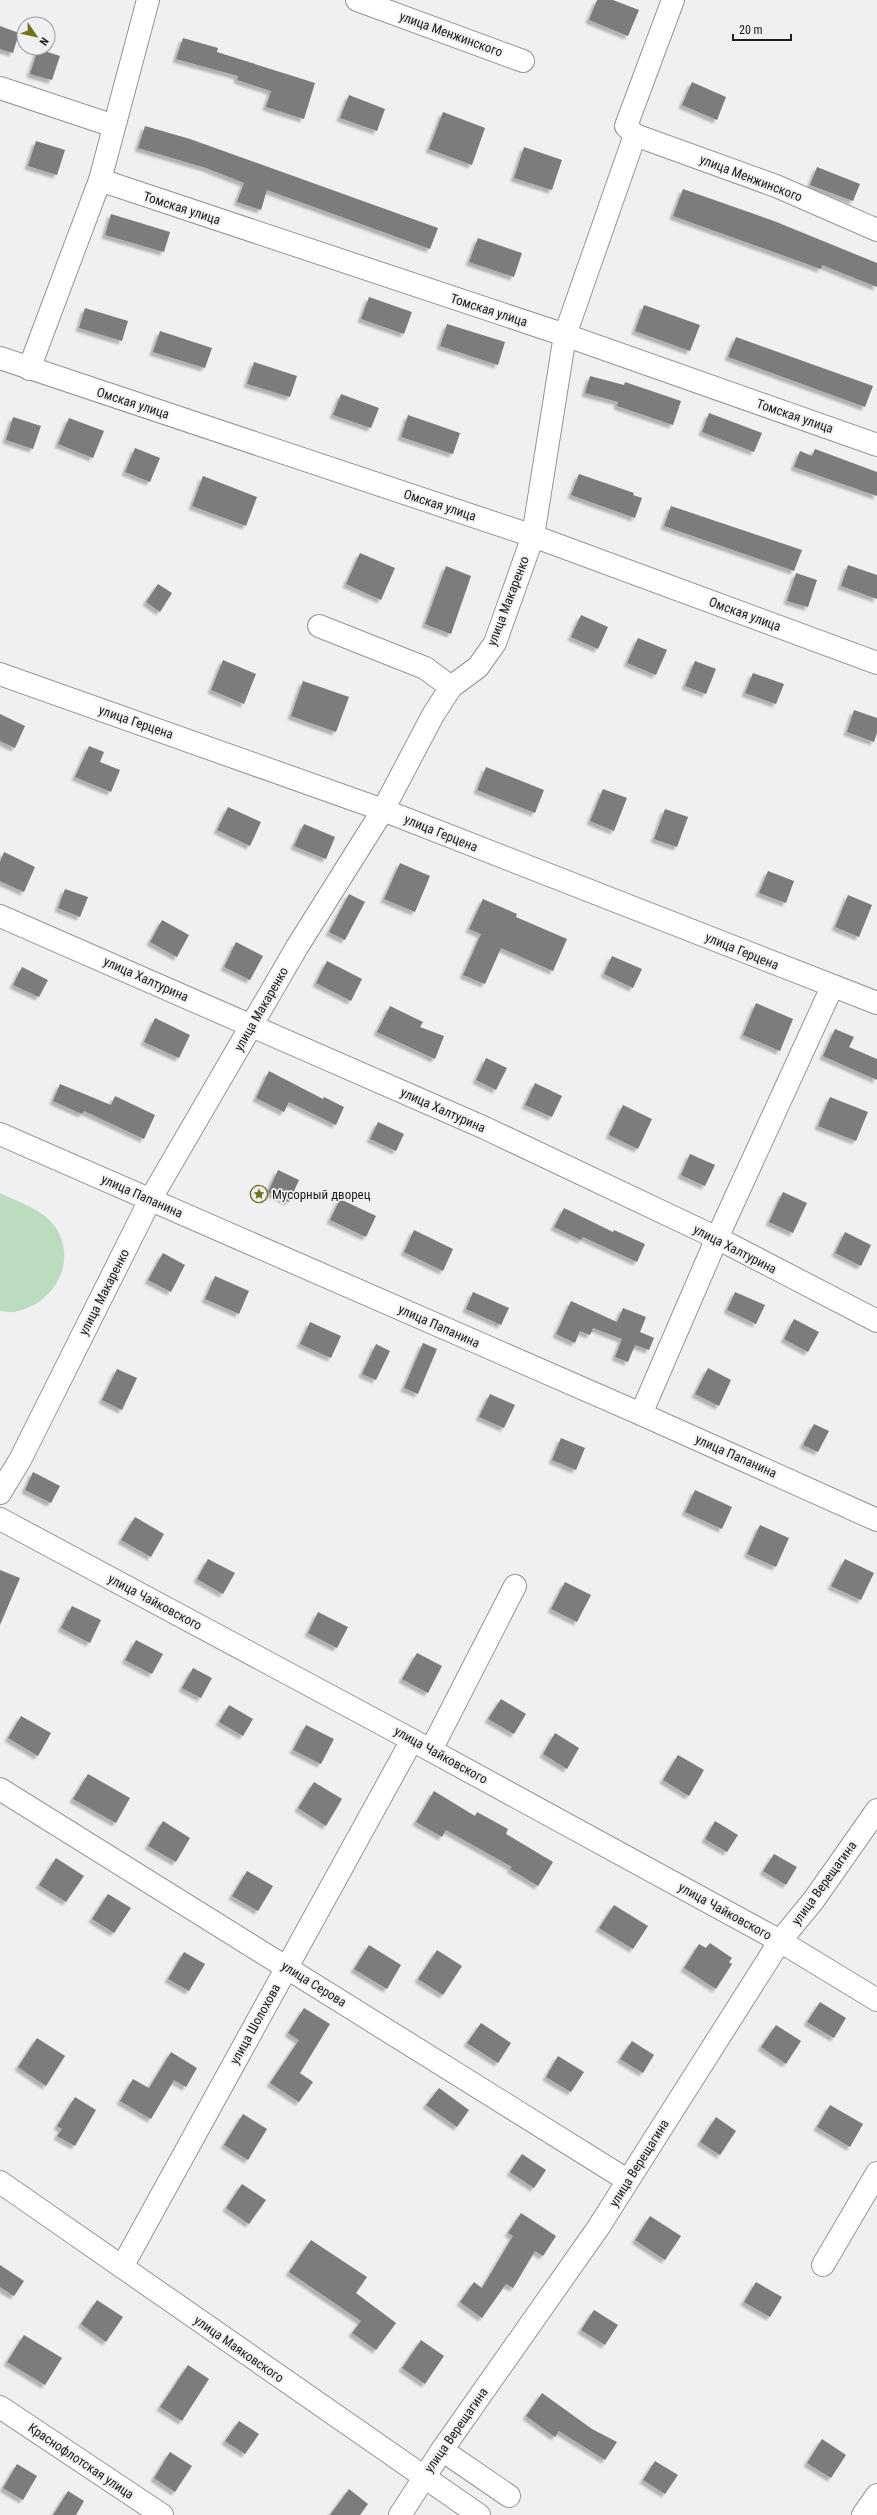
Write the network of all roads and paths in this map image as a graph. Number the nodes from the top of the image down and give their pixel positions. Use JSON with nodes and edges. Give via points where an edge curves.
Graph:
{"nodes":[{"id":1,"x":148,"y":0,"type":"edge"},
{"id":2,"x":673,"y":0,"type":"edge"},
{"id":3,"x":364,"y":1,"type":"edge"},
{"id":4,"x":523,"y":61,"type":"dead end"},
{"id":5,"x":0,"y":88,"type":"edge"},
{"id":6,"x":114,"y":126,"type":"junction"},
{"id":7,"x":630,"y":130,"type":"junction"},
{"id":8,"x":100,"y":180,"type":"junction"},
{"id":9,"x":877,"y":230,"type":"edge"},
{"id":10,"x":565,"y":335,"type":"junction"},
{"id":11,"x":0,"y":358,"type":"edge"},
{"id":12,"x":28,"y":369,"type":"junction"},
{"id":13,"x":877,"y":445,"type":"edge"},
{"id":14,"x":533,"y":536,"type":"junction"},
{"id":15,"x":319,"y":626,"type":"dead end"},
{"id":16,"x":877,"y":663,"type":"edge"},
{"id":17,"x":0,"y":674,"type":"edge"},
{"id":18,"x":451,"y":687,"type":"junction"},
{"id":19,"x":383,"y":810,"type":"junction"},
{"id":20,"x":0,"y":916,"type":"edge"},
{"id":21,"x":832,"y":987,"type":"junction"},
{"id":22,"x":877,"y":1004,"type":"edge"},
{"id":23,"x":252,"y":1026,"type":"junction"},
{"id":24,"x":0,"y":1134,"type":"edge"},
{"id":25,"x":150,"y":1200,"type":"junction"},
{"id":26,"x":717,"y":1238,"type":"junction"},
{"id":27,"x":877,"y":1321,"type":"edge"},
{"id":28,"x":641,"y":1414,"type":"junction"},
{"id":29,"x":0,"y":1493,"type":"edge"},
{"id":30,"x":0,"y":1519,"type":"edge"},
{"id":31,"x":877,"y":1520,"type":"edge"},
{"id":32,"x":515,"y":1586,"type":"dead end"},
{"id":33,"x":421,"y":1745,"type":"junction"},
{"id":34,"x":0,"y":1789,"type":"edge"},
{"id":35,"x":877,"y":1810,"type":"edge"},
{"id":36,"x":780,"y":1941,"type":"junction"},
{"id":37,"x":287,"y":1967,"type":"junction"},
{"id":38,"x":877,"y":2000,"type":"edge"},
{"id":39,"x":877,"y":2173,"type":"edge"},
{"id":40,"x":627,"y":2180,"type":"junction"},
{"id":41,"x":0,"y":2182,"type":"edge"},
{"id":42,"x":823,"y":2265,"type":"dead end"},
{"id":43,"x":122,"y":2267,"type":"junction"},
{"id":44,"x":0,"y":2407,"type":"edge"},
{"id":45,"x":442,"y":2450,"type":"junction"},
{"id":46,"x":423,"y":2478,"type":"junction"},
{"id":47,"x":877,"y":2495,"type":"edge"},
{"id":48,"x":509,"y":2496,"type":"dead end"},
{"id":49,"x":162,"y":2515,"type":"edge"},
{"id":50,"x":400,"y":2515,"type":"edge"},
{"id":51,"x":479,"y":2515,"type":"edge"},
{"id":52,"x":863,"y":2515,"type":"edge"}],
"edges":[{"from":1,"to":6,"type":"street"},
{"from":2,"to":7,"type":"street","name":"улица Макаренко"},
{"from":3,"to":4,"type":"street","name":"улица Менжинского"},
{"from":5,"to":6,"type":"street"},
{"from":6,"to":8,"type":"street"},
{"from":7,"to":9,"type":"street","name":"улица Менжинского","via":[[776,186]]},
{"from":7,"to":10,"type":"street","name":"улица Макаренко"},
{"from":8,"to":10,"type":"street","name":"Томская улица"},
{"from":8,"to":12,"type":"street"},
{"from":10,"to":13,"type":"street","name":"Томская улица"},
{"from":10,"to":14,"type":"street","name":"улица Макаренко"},
{"from":11,"to":12,"type":"street","name":"Омская улица"},
{"from":12,"to":14,"type":"street","name":"Омская улица"},
{"from":14,"to":16,"type":"street","name":"Омская улица"},
{"from":14,"to":18,"type":"street","name":"улица Макаренко","via":[[495,643],[478,667]]},
{"from":15,"to":18,"type":"street","via":[[425,668]]},
{"from":17,"to":19,"type":"street","name":"улица Герцена"},
{"from":18,"to":19,"type":"street","name":"улица Макаренко","via":[[433,715]]},
{"from":19,"to":21,"type":"street","name":"улица Герцена"},
{"from":19,"to":23,"type":"street","name":"улица Макаренко","via":[[297,947]]},
{"from":20,"to":23,"type":"street","name":"улица Халтурина"},
{"from":21,"to":22,"type":"street","name":"улица Герцена"},
{"from":21,"to":26,"type":"street"},
{"from":23,"to":25,"type":"street","name":"улица Макаренко"},
{"from":23,"to":26,"type":"street","name":"улица Халтурина","via":[[485,1128]]},
{"from":24,"to":25,"type":"street","name":"улица Папанина"},
{"from":25,"to":28,"type":"street","name":"улица Папанина"},
{"from":25,"to":29,"type":"street","name":"улица Макаренко","via":[[20,1460]]},
{"from":26,"to":27,"type":"street","name":"улица Халтурина"},
{"from":26,"to":28,"type":"street"},
{"from":28,"to":31,"type":"street","name":"улица Папанина"},
{"from":30,"to":33,"type":"street","name":"улица Чайковского"},
{"from":32,"to":33,"type":"street","name":"улица Шолохова"},
{"from":33,"to":36,"type":"street","name":"улица Чайковского"},
{"from":33,"to":37,"type":"street","name":"улица Шолохова"},
{"from":34,"to":37,"type":"street","name":"улица Серова"},
{"from":35,"to":36,"type":"street","name":"улица Верещагина","via":[[813,1901]]},
{"from":36,"to":38,"type":"street","name":"улица Чайковского"},
{"from":36,"to":40,"type":"street","name":"улица Верещагина"},
{"from":37,"to":40,"type":"street","name":"улица Серова"},
{"from":37,"to":43,"type":"street","name":"улица Шолохова"},
{"from":39,"to":42,"type":"street"},
{"from":40,"to":45,"type":"street","name":"улица Верещагина","via":[[598,2228]]},
{"from":41,"to":43,"type":"street","name":"улица Маяковского"},
{"from":43,"to":46,"type":"street","name":"улица Маяковского"},
{"from":44,"to":49,"type":"street","name":"Краснофлотская улица"},
{"from":45,"to":46,"type":"street","name":"улица Верещагина"},
{"from":45,"to":48,"type":"street"},
{"from":46,"to":50,"type":"street","name":"улица Верещагина"},
{"from":46,"to":51,"type":"street","name":"улица Маяковского"},
{"from":47,"to":52,"type":"street"}]}
